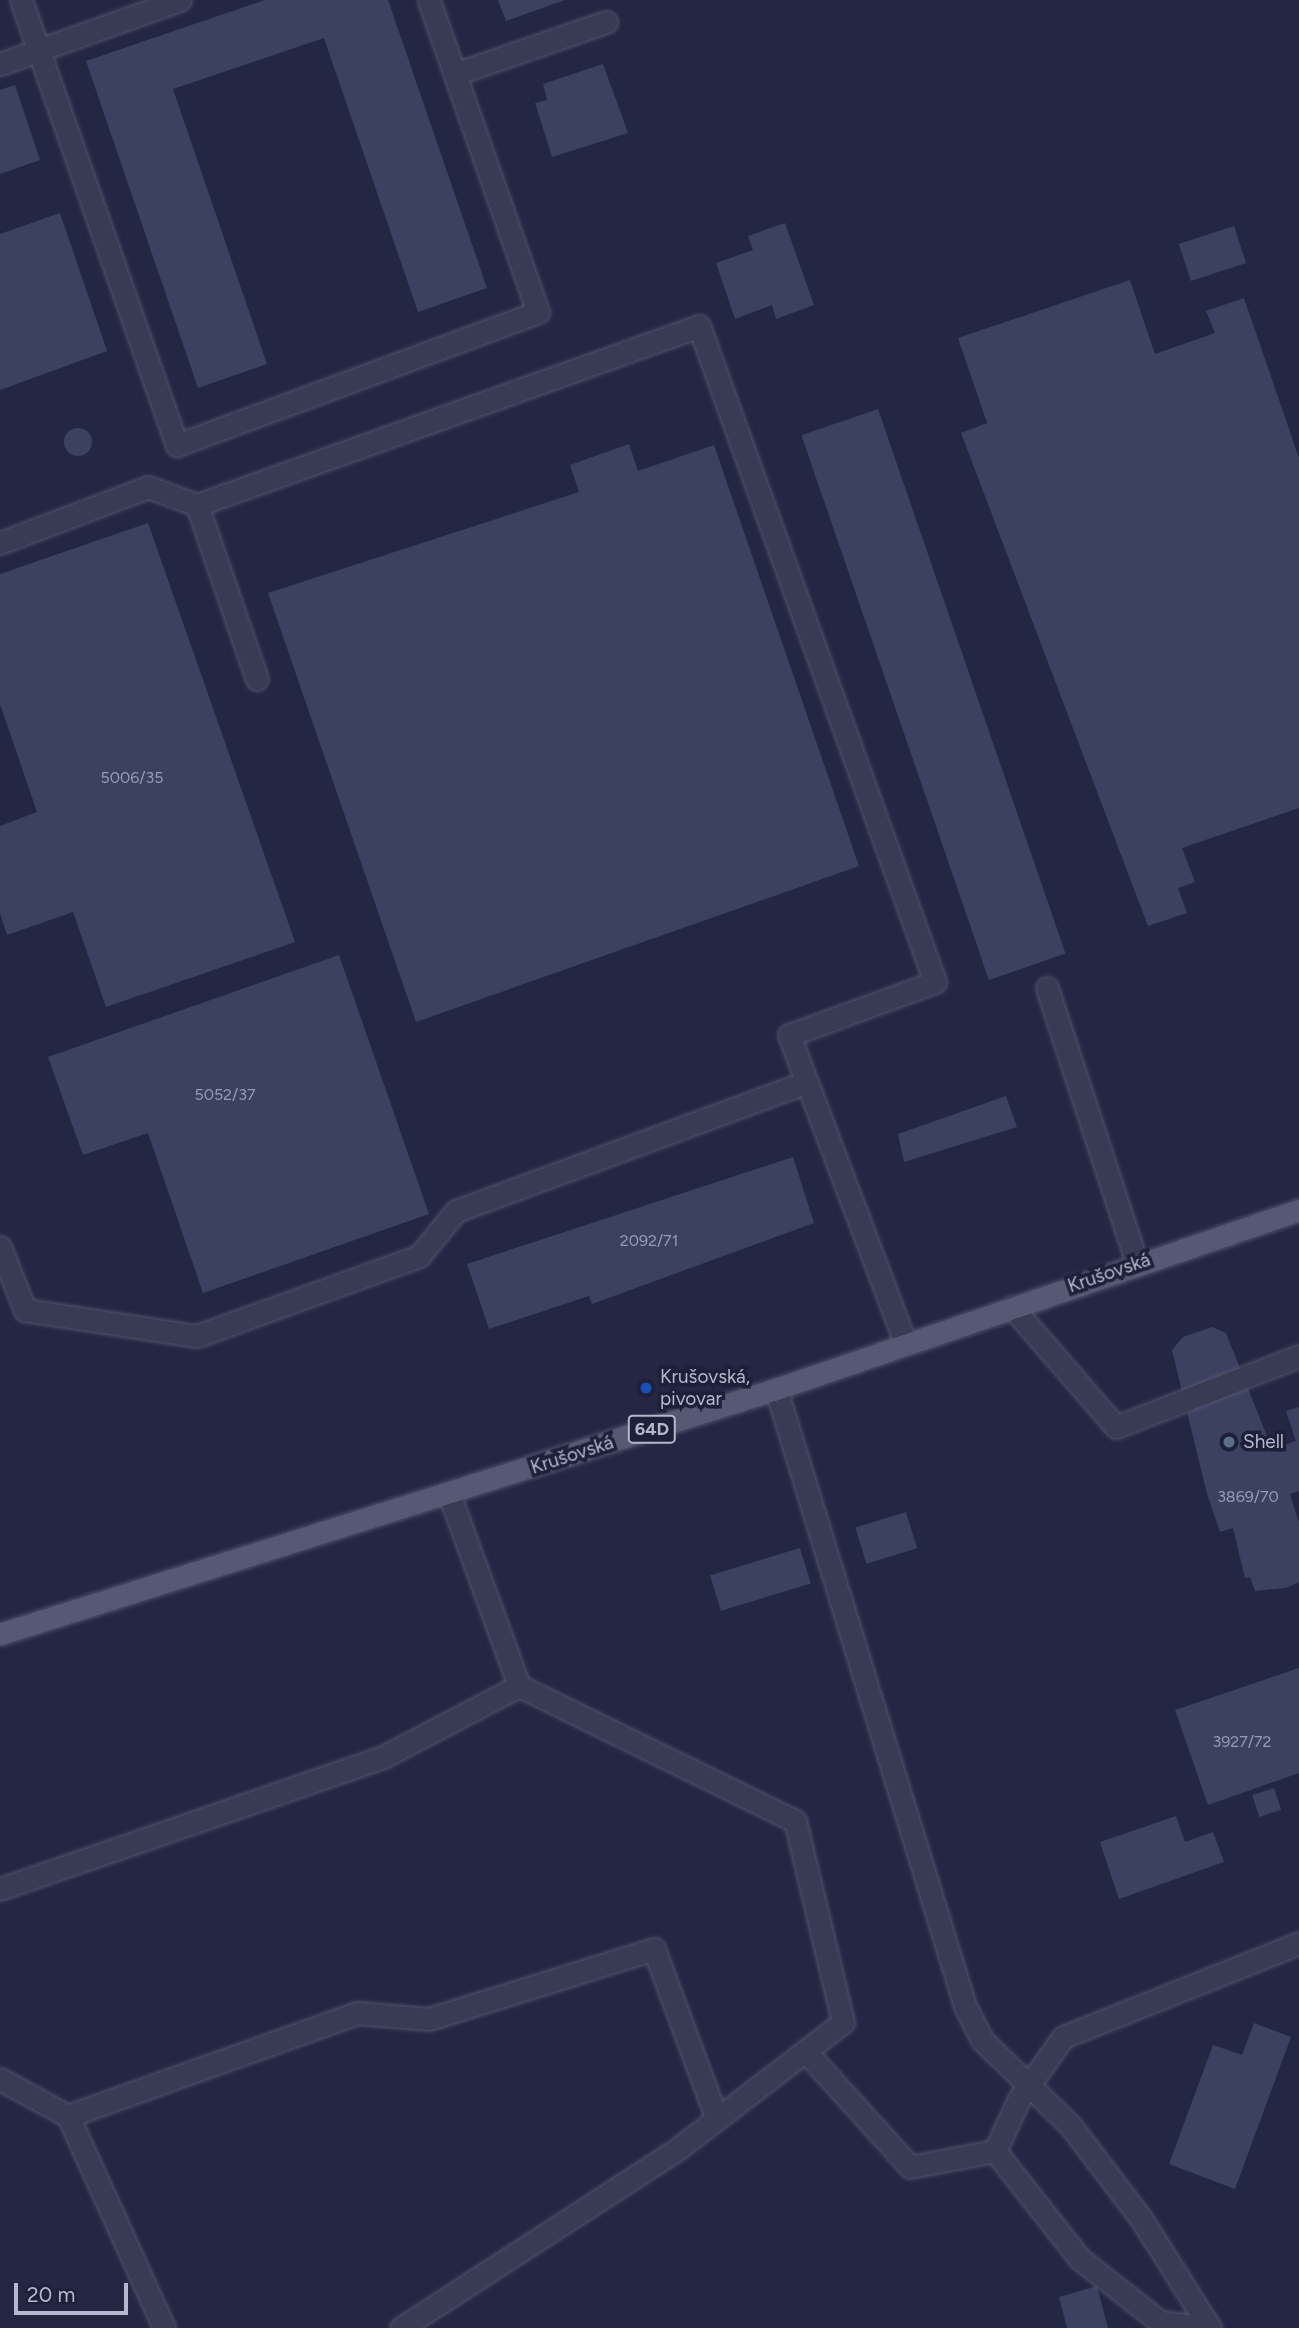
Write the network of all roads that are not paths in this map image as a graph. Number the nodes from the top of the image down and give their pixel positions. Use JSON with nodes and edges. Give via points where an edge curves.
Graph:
{"nodes":[{"id":1,"x":21,"y":0,"type":"edge"},
{"id":2,"x":180,"y":0,"type":"edge"},
{"id":3,"x":429,"y":0,"type":"edge"},
{"id":4,"x":606,"y":22,"type":"dead end"},
{"id":5,"x":40,"y":50,"type":"junction"},
{"id":6,"x":0,"y":64,"type":"edge"},
{"id":7,"x":455,"y":74,"type":"junction"},
{"id":8,"x":197,"y":505,"type":"junction"},
{"id":9,"x":0,"y":543,"type":"edge"},
{"id":10,"x":257,"y":679,"type":"dead end"},
{"id":11,"x":1047,"y":988,"type":"dead end"},
{"id":12,"x":806,"y":1082,"type":"junction"},
{"id":13,"x":1299,"y":1210,"type":"edge"},
{"id":14,"x":0,"y":1247,"type":"edge"},
{"id":15,"x":1137,"y":1263,"type":"junction"},
{"id":16,"x":1012,"y":1307,"type":"junction"},
{"id":17,"x":906,"y":1344,"type":"junction"},
{"id":18,"x":1299,"y":1356,"type":"edge"},
{"id":19,"x":776,"y":1389,"type":"junction"},
{"id":20,"x":449,"y":1494,"type":"junction"},
{"id":21,"x":0,"y":1634,"type":"edge"},
{"id":22,"x":519,"y":1686,"type":"junction"},
{"id":23,"x":0,"y":1889,"type":"edge"},
{"id":24,"x":1299,"y":1944,"type":"edge"},
{"id":25,"x":806,"y":2051,"type":"junction"},
{"id":26,"x":0,"y":2079,"type":"edge"},
{"id":27,"x":1029,"y":2085,"type":"junction"},
{"id":28,"x":68,"y":2116,"type":"junction"},
{"id":29,"x":717,"y":2119,"type":"junction"},
{"id":30,"x":995,"y":2151,"type":"junction"},
{"id":31,"x":164,"y":2328,"type":"edge"},
{"id":32,"x":401,"y":2328,"type":"edge"},
{"id":33,"x":1209,"y":2328,"type":"edge"}],
"edges":[{"from":1,"to":5,"type":"lane"},
{"from":2,"to":5,"type":"lane"},
{"from":3,"to":7,"type":"lane"},
{"from":4,"to":7,"type":"lane"},
{"from":5,"to":6,"type":"lane"},
{"from":5,"to":7,"type":"lane","via":[[177,445],[538,312]]},
{"from":8,"to":9,"type":"lane","via":[[148,487]]},
{"from":8,"to":10,"type":"lane"},
{"from":8,"to":12,"type":"lane","via":[[699,326],[935,982],[789,1035]]},
{"from":11,"to":15,"type":"lane"},
{"from":12,"to":14,"type":"lane","via":[[456,1211],[419,1255],[197,1336],[25,1310]]},
{"from":12,"to":17,"type":"lane"},
{"from":13,"to":15,"type":"main road","name":"Krušovská","number":"64D"},
{"from":15,"to":16,"type":"main road","name":"Krušovská","number":"64D"},
{"from":16,"to":17,"type":"main road","name":"Krušovská","number":"64D"},
{"from":16,"to":18,"type":"lane","via":[[1116,1427]]},
{"from":17,"to":19,"type":"main road","name":"Krušovská","number":"64D"},
{"from":19,"to":20,"type":"main road","name":"Krušovská","number":"64D"},
{"from":19,"to":27,"type":"lane","via":[[965,2006],[982,2040]]},
{"from":20,"to":21,"type":"main road","name":"Krušovská","number":"64D"},
{"from":20,"to":22,"type":"lane"},
{"from":22,"to":23,"type":"lane","via":[[383,1758]]},
{"from":22,"to":25,"type":"lane","via":[[796,1821],[843,2022]]},
{"from":24,"to":27,"type":"lane","via":[[1063,2037]]},
{"from":25,"to":29,"type":"lane"},
{"from":25,"to":30,"type":"lane","via":[[910,2167]]},
{"from":26,"to":28,"type":"lane"},
{"from":27,"to":30,"type":"lane"},
{"from":27,"to":33,"type":"lane","via":[[1070,2125],[1142,2220]]},
{"from":28,"to":29,"type":"lane","via":[[357,2013],[429,2019],[654,1949]]},
{"from":28,"to":31,"type":"lane"},
{"from":29,"to":32,"type":"lane"},
{"from":30,"to":33,"type":"lane","via":[[1080,2259],[1160,2322]]}]}
